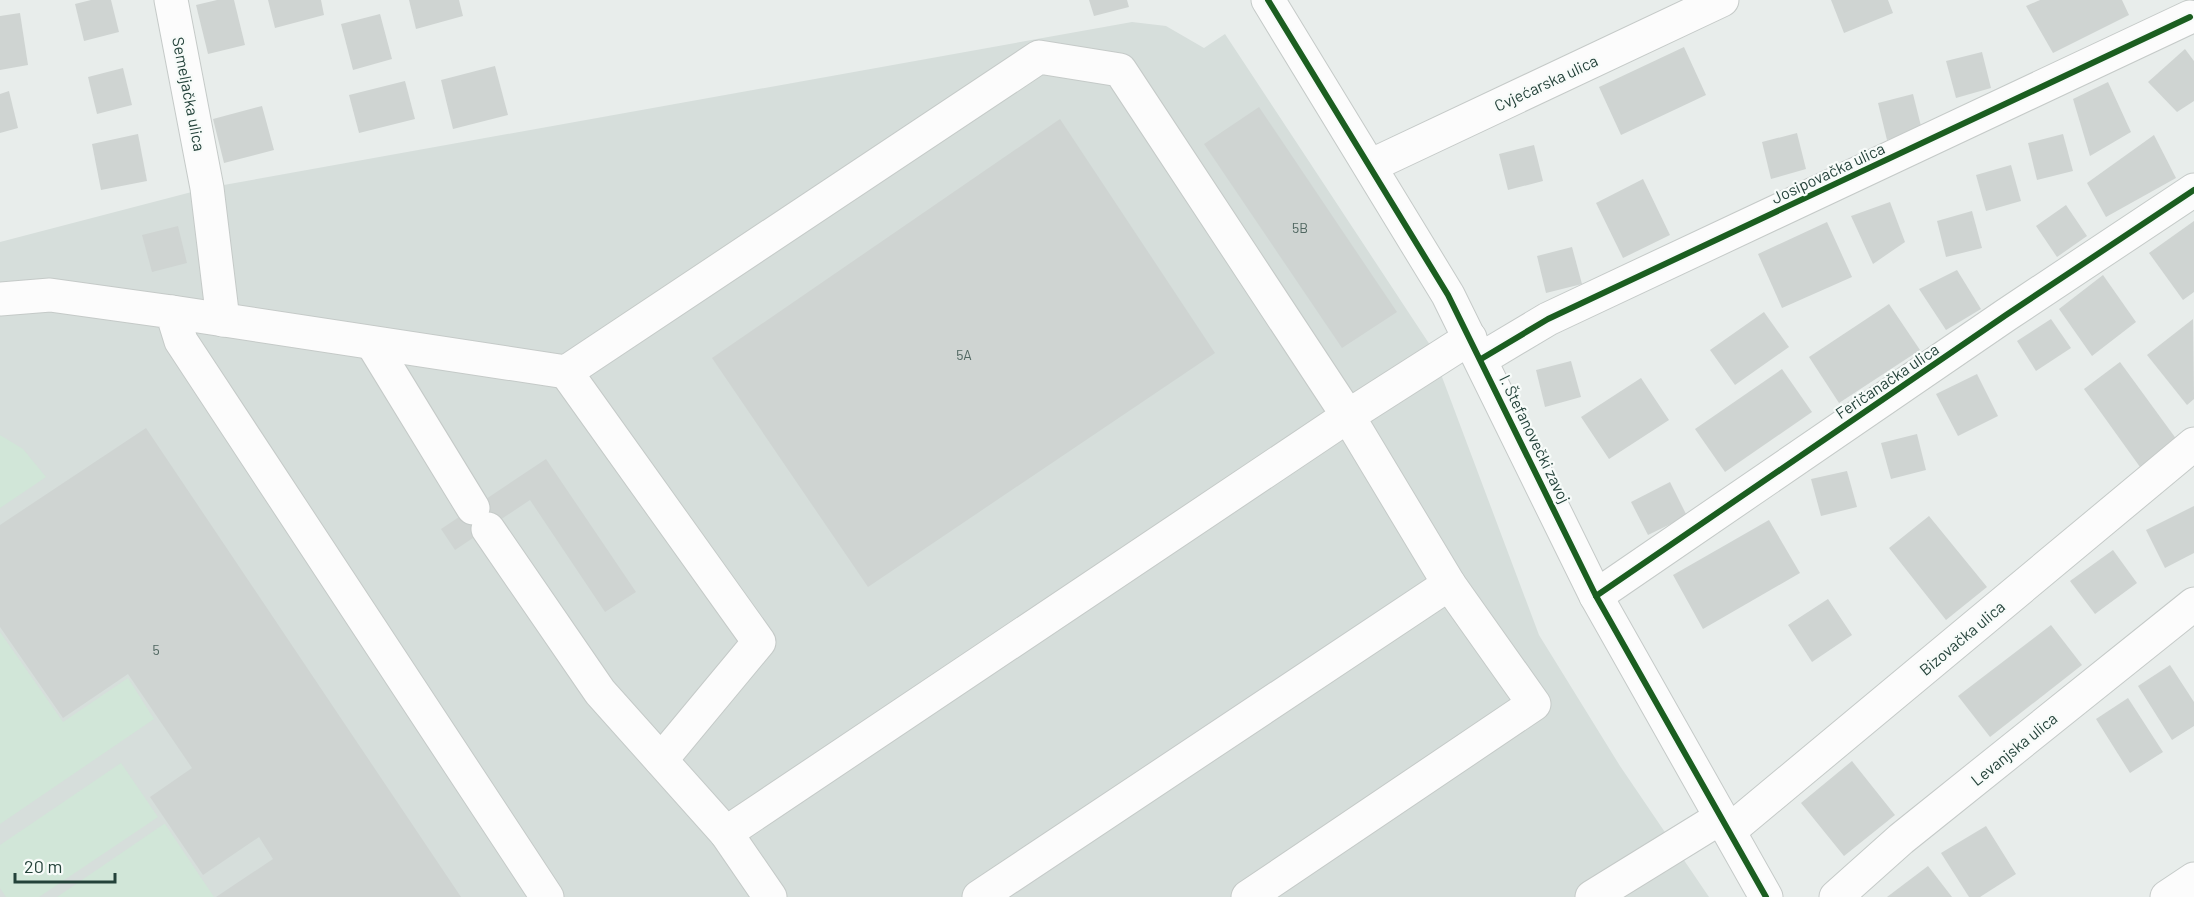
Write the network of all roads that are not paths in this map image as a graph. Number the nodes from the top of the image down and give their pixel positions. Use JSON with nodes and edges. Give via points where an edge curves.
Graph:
{"nodes":[{"id":1,"x":171,"y":0,"type":"edge"},
{"id":2,"x":1268,"y":0,"type":"edge"},
{"id":3,"x":1722,"y":0,"type":"edge"},
{"id":4,"x":2188,"y":13,"type":"edge"},
{"id":5,"x":1370,"y":166,"type":"junction"},
{"id":6,"x":2194,"y":190,"type":"edge"},
{"id":7,"x":0,"y":299,"type":"edge"},
{"id":8,"x":172,"y":312,"type":"junction"},
{"id":9,"x":223,"y":320,"type":"junction"},
{"id":10,"x":372,"y":343,"type":"junction"},
{"id":11,"x":1475,"y":349,"type":"junction"},
{"id":12,"x":566,"y":372,"type":"junction"},
{"id":13,"x":1348,"y":416,"type":"junction"},
{"id":14,"x":2194,"y":444,"type":"edge"},
{"id":15,"x":1449,"y":584,"type":"junction"},
{"id":16,"x":1596,"y":596,"type":"junction"},
{"id":17,"x":2194,"y":604,"type":"edge"},
{"id":18,"x":662,"y":760,"type":"junction"},
{"id":19,"x":1725,"y":825,"type":"junction"},
{"id":20,"x":726,"y":833,"type":"junction"},
{"id":21,"x":2194,"y":879,"type":"edge"},
{"id":22,"x":547,"y":897,"type":"edge"},
{"id":23,"x":770,"y":897,"type":"edge"},
{"id":24,"x":979,"y":897,"type":"edge"},
{"id":25,"x":1248,"y":897,"type":"edge"},
{"id":26,"x":1592,"y":897,"type":"edge"},
{"id":27,"x":1766,"y":897,"type":"edge"},
{"id":28,"x":1836,"y":897,"type":"edge"},
{"id":29,"x":2167,"y":897,"type":"edge"}],
"edges":[{"from":1,"to":9,"type":"street","name":"Semeljačka ulica","via":[[207,188]]},
{"from":2,"to":5,"type":"street","name":"I. Štefanovečki zavoj"},
{"from":3,"to":5,"type":"street","name":"Cvjećarska ulica"},
{"from":4,"to":11,"type":"street","name":"Josipovačka ulica","via":[[1548,319]]},
{"from":5,"to":11,"type":"street","name":"I. Štefanovečki zavoj","via":[[1448,294]]},
{"from":6,"to":16,"type":"street","name":"Feričanačka ulica"},
{"from":7,"to":8,"type":"street","via":[[50,295]]},
{"from":8,"to":9,"type":"street"},
{"from":8,"to":22,"type":"street","via":[[181,341]]},
{"from":9,"to":10,"type":"street"},
{"from":10,"to":12,"type":"street"},
{"from":10,"to":18,"type":"street","via":[[480,518],[600,692]]},
{"from":11,"to":13,"type":"street","name":"Josipovačka ulica"},
{"from":11,"to":16,"type":"street","name":"I. Štefanovečki zavoj"},
{"from":12,"to":13,"type":"street","via":[[1039,57],[1120,70]]},
{"from":12,"to":18,"type":"street","via":[[759,642]]},
{"from":13,"to":15,"type":"street"},
{"from":13,"to":20,"type":"street","name":"Josipovačka ulica"},
{"from":14,"to":19,"type":"street","name":"Bizovačka ulica"},
{"from":15,"to":24,"type":"street"},
{"from":15,"to":25,"type":"street","via":[[1534,704]]},
{"from":16,"to":19,"type":"street","name":"I. Štefanovečki zavoj"},
{"from":17,"to":28,"type":"street","name":"Levanjska ulica","via":[[1901,839]]},
{"from":18,"to":20,"type":"street"},
{"from":19,"to":26,"type":"street","name":"Bizovačka ulica"},
{"from":19,"to":27,"type":"street","name":"I. Štefanovečki zavoj"},
{"from":20,"to":23,"type":"street"},
{"from":21,"to":29,"type":"street"}]}
